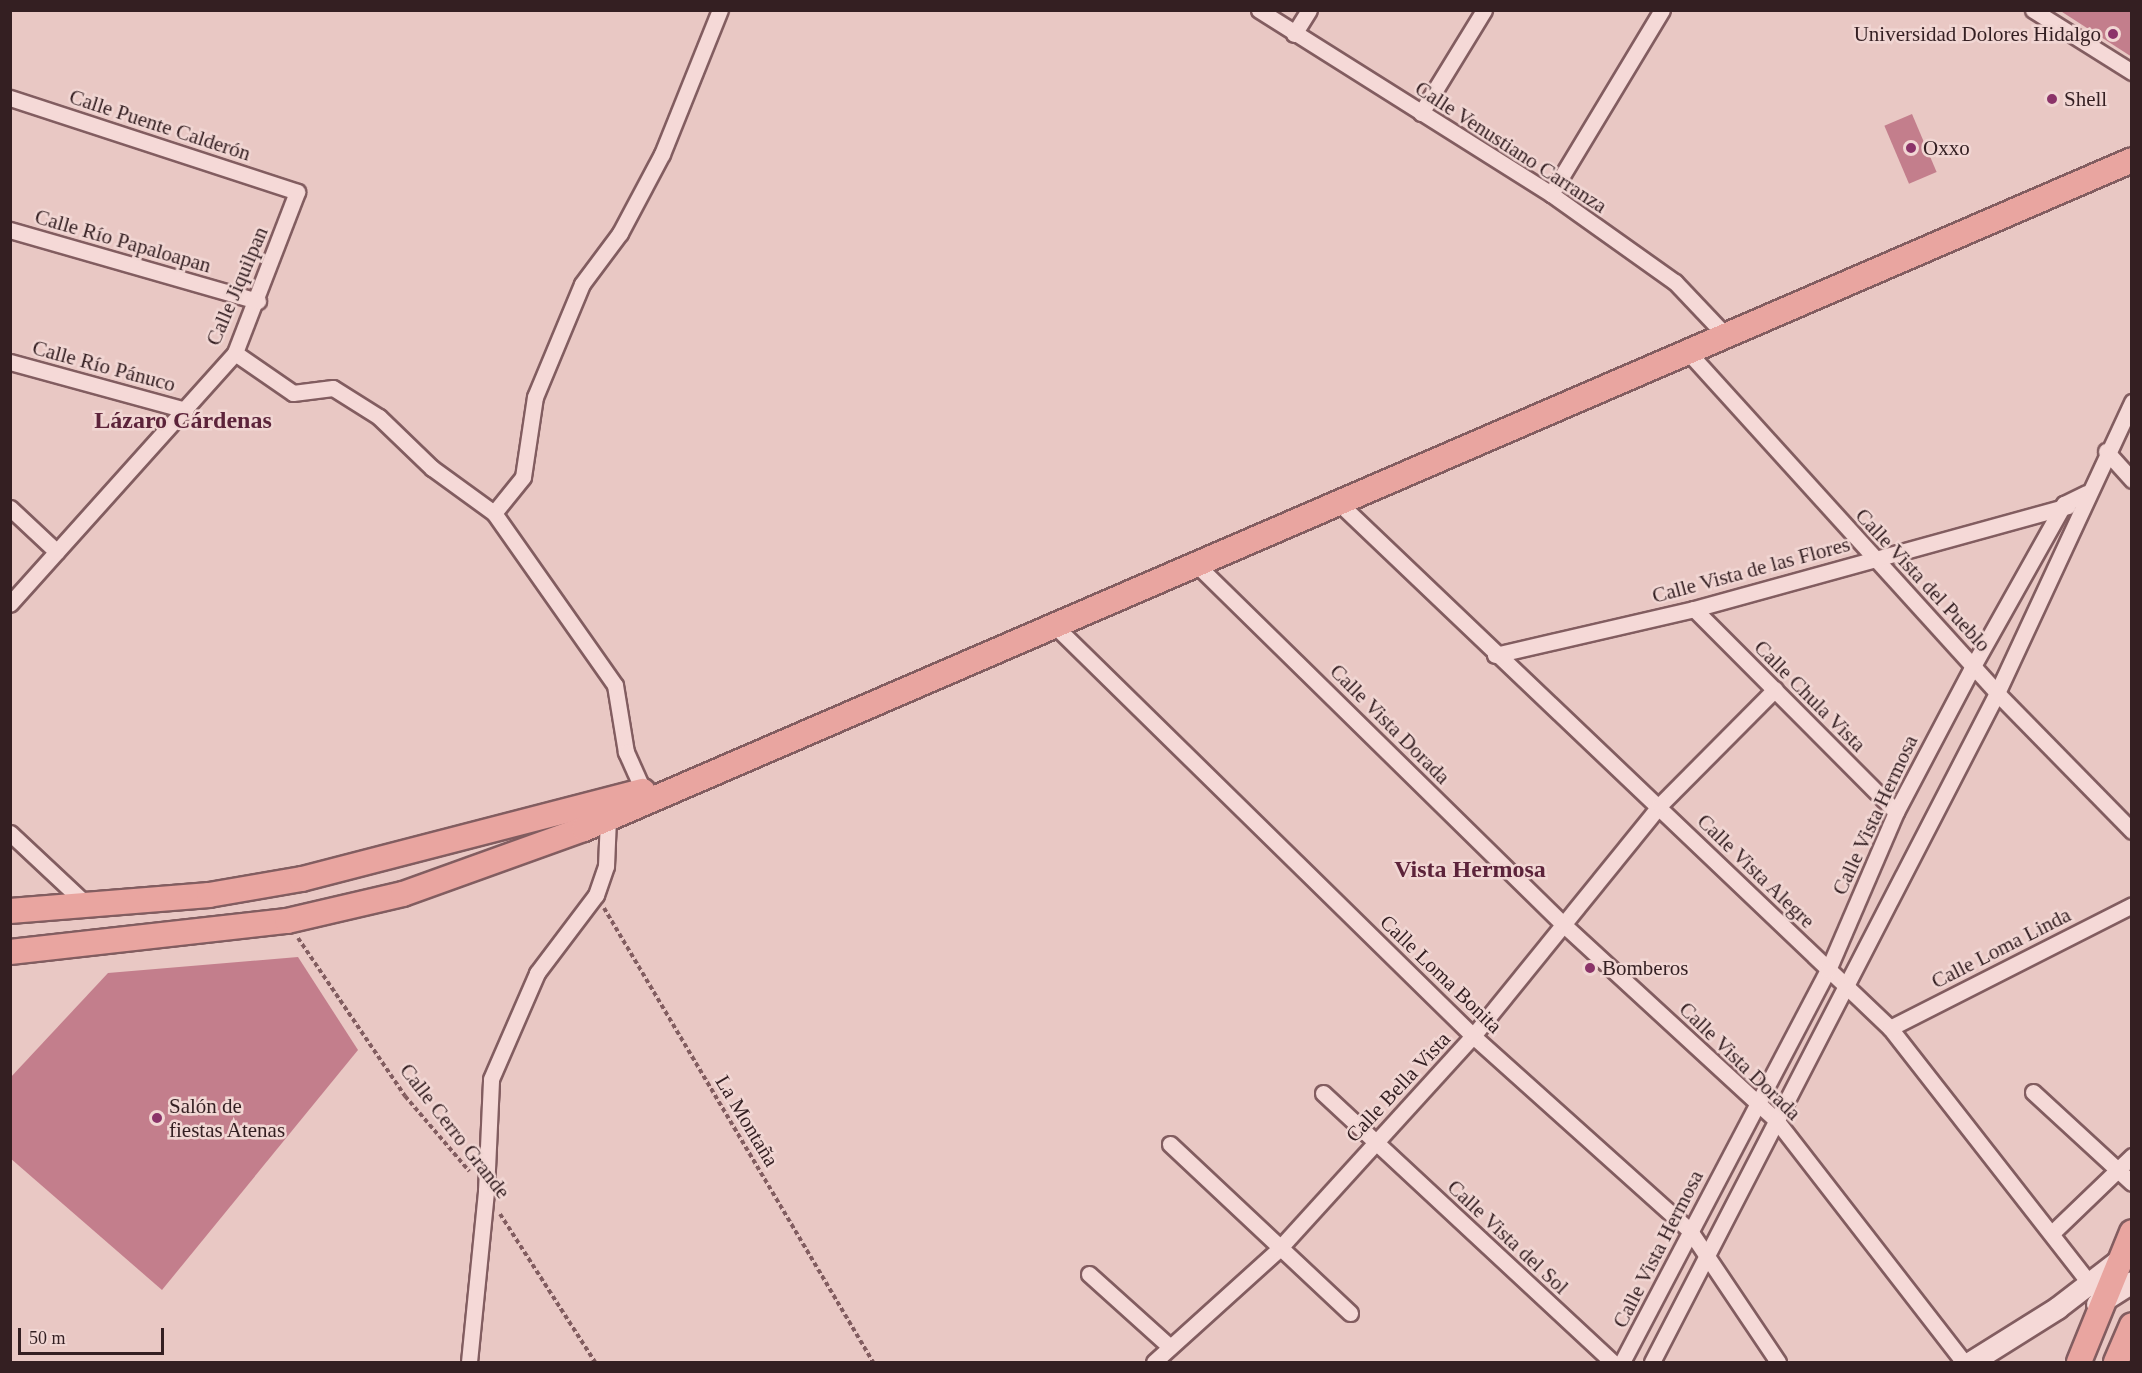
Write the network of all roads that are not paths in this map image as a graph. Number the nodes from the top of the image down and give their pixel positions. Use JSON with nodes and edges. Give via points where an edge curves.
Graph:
{"nodes":[{"id":1,"x":720,"y":10,"type":"edge"},
{"id":2,"x":1259,"y":10,"type":"edge"},
{"id":3,"x":1309,"y":10,"type":"edge"},
{"id":4,"x":1484,"y":10,"type":"edge"},
{"id":5,"x":1662,"y":10,"type":"edge"},
{"id":6,"x":2033,"y":10,"type":"edge"},
{"id":7,"x":1294,"y":34,"type":"junction"},
{"id":8,"x":2132,"y":72,"type":"edge"},
{"id":9,"x":10,"y":98,"type":"edge"},
{"id":10,"x":1421,"y":113,"type":"junction"},
{"id":11,"x":2132,"y":160,"type":"edge"},
{"id":12,"x":297,"y":192,"type":"joint"},
{"id":13,"x":1551,"y":194,"type":"junction"},
{"id":14,"x":10,"y":230,"type":"edge"},
{"id":15,"x":258,"y":301,"type":"junction"},
{"id":16,"x":1726,"y":336,"type":"junction"},
{"id":17,"x":235,"y":353,"type":"junction"},
{"id":18,"x":1689,"y":353,"type":"junction"},
{"id":19,"x":10,"y":362,"type":"edge"},
{"id":20,"x":2132,"y":402,"type":"edge"},
{"id":21,"x":186,"y":410,"type":"junction"},
{"id":22,"x":2106,"y":451,"type":"junction"},
{"id":23,"x":2132,"y":480,"type":"edge"},
{"id":24,"x":2087,"y":494,"type":"junction"},
{"id":25,"x":1340,"y":504,"type":"junction"},
{"id":26,"x":2064,"y":504,"type":"junction"},
{"id":27,"x":10,"y":508,"type":"edge"},
{"id":28,"x":2085,"y":512,"type":"junction"},
{"id":29,"x":494,"y":513,"type":"junction"},
{"id":30,"x":57,"y":552,"type":"junction"},
{"id":31,"x":1873,"y":558,"type":"junction"},
{"id":32,"x":1198,"y":566,"type":"junction"},
{"id":33,"x":10,"y":604,"type":"edge"},
{"id":34,"x":1694,"y":609,"type":"junction"},
{"id":35,"x":1057,"y":628,"type":"junction"},
{"id":36,"x":1495,"y":655,"type":"junction"},
{"id":37,"x":1973,"y":666,"type":"junction"},
{"id":38,"x":1775,"y":689,"type":"junction"},
{"id":39,"x":1997,"y":693,"type":"junction"},
{"id":40,"x":653,"y":796,"type":"junction"},
{"id":41,"x":1660,"y":805,"type":"junction"},
{"id":42,"x":1896,"y":812,"type":"junction"},
{"id":43,"x":608,"y":819,"type":"junction"},
{"id":44,"x":2132,"y":831,"type":"edge"},
{"id":45,"x":10,"y":833,"type":"edge"},
{"id":46,"x":87,"y":905,"type":"junction"},
{"id":47,"x":2132,"y":905,"type":"edge"},
{"id":48,"x":10,"y":911,"type":"edge"},
{"id":49,"x":1564,"y":926,"type":"junction"},
{"id":50,"x":10,"y":952,"type":"edge"},
{"id":51,"x":1828,"y":970,"type":"junction"},
{"id":52,"x":1845,"y":985,"type":"junction"},
{"id":53,"x":1890,"y":1028,"type":"junction"},
{"id":54,"x":1473,"y":1036,"type":"junction"},
{"id":55,"x":2033,"y":1092,"type":"dead end"},
{"id":56,"x":1323,"y":1093,"type":"dead end"},
{"id":57,"x":1756,"y":1103,"type":"junction"},
{"id":58,"x":1776,"y":1120,"type":"junction"},
{"id":59,"x":1375,"y":1141,"type":"junction"},
{"id":60,"x":1170,"y":1144,"type":"dead end"},
{"id":61,"x":2132,"y":1156,"type":"edge"},
{"id":62,"x":2120,"y":1172,"type":"junction"},
{"id":63,"x":2132,"y":1183,"type":"edge"},
{"id":64,"x":1690,"y":1232,"type":"junction"},
{"id":65,"x":2132,"y":1232,"type":"edge"},
{"id":66,"x":2052,"y":1233,"type":"junction"},
{"id":67,"x":1278,"y":1250,"type":"junction"},
{"id":68,"x":1707,"y":1251,"type":"junction"},
{"id":69,"x":2126,"y":1255,"type":"edge"},
{"id":70,"x":1089,"y":1274,"type":"dead end"},
{"id":71,"x":2132,"y":1282,"type":"edge"},
{"id":72,"x":2097,"y":1294,"type":"junction"},
{"id":73,"x":1350,"y":1313,"type":"dead end"},
{"id":74,"x":2132,"y":1325,"type":"edge"},
{"id":75,"x":1169,"y":1346,"type":"junction"},
{"id":76,"x":469,"y":1362,"type":"edge"},
{"id":77,"x":1154,"y":1362,"type":"edge"},
{"id":78,"x":1612,"y":1362,"type":"edge"},
{"id":79,"x":1622,"y":1362,"type":"edge"},
{"id":80,"x":1652,"y":1362,"type":"edge"},
{"id":81,"x":1778,"y":1362,"type":"edge"},
{"id":82,"x":1964,"y":1362,"type":"edge"},
{"id":83,"x":1971,"y":1362,"type":"edge"},
{"id":84,"x":2079,"y":1362,"type":"edge"},
{"id":85,"x":2116,"y":1362,"type":"edge"}],
"edges":[{"from":1,"to":29,"type":"street","via":[[662,154],[620,233],[582,284],[535,397],[524,477]]},
{"from":2,"to":7,"type":"street","name":"Calle Venustiano Carranza"},
{"from":3,"to":7,"type":"street"},
{"from":4,"to":10,"type":"street"},
{"from":5,"to":13,"type":"street"},
{"from":6,"to":8,"type":"street"},
{"from":7,"to":10,"type":"street","name":"Calle Venustiano Carranza"},
{"from":9,"to":12,"type":"street","name":"Calle Puente Calderón"},
{"from":10,"to":13,"type":"street","name":"Calle Venustiano Carranza"},
{"from":11,"to":16,"type":"main road"},
{"from":12,"to":15,"type":"street","name":"Calle Jiquilpan"},
{"from":13,"to":16,"type":"street","name":"Calle Venustiano Carranza","via":[[1676,282]]},
{"from":14,"to":15,"type":"street","name":"Calle Río Papaloapan"},
{"from":15,"to":17,"type":"street","name":"Calle Jiquilpan"},
{"from":16,"to":18,"type":"main road"},
{"from":17,"to":21,"type":"street","name":"Calle Jiquilpan"},
{"from":17,"to":29,"type":"street","via":[[292,393],[333,388],[379,417],[432,468]]},
{"from":18,"to":25,"type":"main road"},
{"from":18,"to":31,"type":"street","name":"Calle Vista del Pueblo"},
{"from":19,"to":21,"type":"street","name":"Calle Río Pánuco"},
{"from":20,"to":22,"type":"street"},
{"from":21,"to":30,"type":"street","name":"Calle Jiquilpan"},
{"from":22,"to":23,"type":"street"},
{"from":22,"to":24,"type":"street"},
{"from":24,"to":26,"type":"street"},
{"from":24,"to":28,"type":"street"},
{"from":25,"to":32,"type":"main road"},
{"from":25,"to":36,"type":"street","name":"Calle Vista Alegre"},
{"from":26,"to":28,"type":"street"},
{"from":26,"to":31,"type":"street","name":"Calle Vista de las Flores"},
{"from":26,"to":37,"type":"street","name":"Calle Vista Hermosa"},
{"from":27,"to":30,"type":"street"},
{"from":28,"to":39,"type":"street"},
{"from":29,"to":40,"type":"street","via":[[615,685],[626,752]]},
{"from":30,"to":33,"type":"street","name":"Calle Jiquilpan"},
{"from":31,"to":34,"type":"street","name":"Calle Vista de las Flores"},
{"from":31,"to":37,"type":"street","name":"Calle Vista del Pueblo"},
{"from":32,"to":35,"type":"main road"},
{"from":32,"to":49,"type":"street","name":"Calle Vista Dorada"},
{"from":34,"to":36,"type":"street","name":"Calle Vista de las Flores"},
{"from":34,"to":38,"type":"street","name":"Calle Chula Vista"},
{"from":35,"to":40,"type":"main road"},
{"from":35,"to":54,"type":"street","name":"Calle Loma Bonita"},
{"from":36,"to":41,"type":"street","name":"Calle Vista Alegre"},
{"from":37,"to":39,"type":"street","name":"Calle Vista del Pueblo"},
{"from":37,"to":42,"type":"street","name":"Calle Vista Hermosa"},
{"from":38,"to":41,"type":"street","name":"Calle Bella Vista"},
{"from":38,"to":42,"type":"street","name":"Calle Chula Vista"},
{"from":39,"to":44,"type":"street","name":"Calle Vista del Pueblo"},
{"from":39,"to":52,"type":"street"},
{"from":40,"to":43,"type":"main road"},
{"from":40,"to":46,"type":"main road","via":[[302,879]]},
{"from":41,"to":49,"type":"street","name":"Calle Bella Vista"},
{"from":41,"to":51,"type":"street","name":"Calle Vista Alegre"},
{"from":42,"to":51,"type":"street","name":"Calle Vista Hermosa"},
{"from":43,"to":50,"type":"main road","via":[[403,894],[287,921]]},
{"from":43,"to":76,"type":"street","via":[[606,866],[596,895],[537,974],[490,1079],[486,1191]]},
{"from":45,"to":46,"type":"street"},
{"from":46,"to":48,"type":"main road"},
{"from":47,"to":53,"type":"street","name":"Calle Loma Linda"},
{"from":49,"to":54,"type":"street","name":"Calle Bella Vista"},
{"from":49,"to":57,"type":"street","name":"Calle Vista Dorada"},
{"from":51,"to":52,"type":"street","name":"Calle Vista Alegre"},
{"from":51,"to":57,"type":"street","name":"Calle Vista Hermosa"},
{"from":52,"to":53,"type":"street","name":"Calle Vista Alegre"},
{"from":52,"to":58,"type":"street"},
{"from":53,"to":66,"type":"street","name":"Calle Vista Alegre"},
{"from":54,"to":59,"type":"street","name":"Calle Bella Vista"},
{"from":54,"to":64,"type":"street","name":"Calle Loma Bonita"},
{"from":55,"to":62,"type":"street"},
{"from":56,"to":59,"type":"street","name":"Calle Vista del Sol"},
{"from":57,"to":58,"type":"street","name":"Calle Vista Dorada"},
{"from":57,"to":64,"type":"street","name":"Calle Vista Hermosa"},
{"from":58,"to":68,"type":"street"},
{"from":58,"to":82,"type":"street","name":"Calle Vista Dorada"},
{"from":59,"to":67,"type":"street","name":"Calle Bella Vista"},
{"from":59,"to":78,"type":"street","name":"Calle Vista del Sol"},
{"from":60,"to":67,"type":"street"},
{"from":61,"to":62,"type":"street"},
{"from":62,"to":63,"type":"street"},
{"from":62,"to":66,"type":"street"},
{"from":64,"to":68,"type":"street","name":"Calle Loma Bonita"},
{"from":64,"to":79,"type":"street","name":"Calle Vista Hermosa"},
{"from":65,"to":69,"type":"main road"},
{"from":66,"to":72,"type":"street","name":"Calle Vista Alegre"},
{"from":67,"to":73,"type":"street"},
{"from":67,"to":75,"type":"street","name":"Calle Bella Vista"},
{"from":68,"to":80,"type":"street"},
{"from":68,"to":81,"type":"street","name":"Calle Loma Bonita"},
{"from":69,"to":72,"type":"main road"},
{"from":70,"to":75,"type":"street"},
{"from":71,"to":72,"type":"street"},
{"from":72,"to":83,"type":"street","via":[[2057,1308]]},
{"from":72,"to":84,"type":"main road"},
{"from":74,"to":85,"type":"main road"},
{"from":75,"to":77,"type":"street","name":"Calle Bella Vista"}]}
